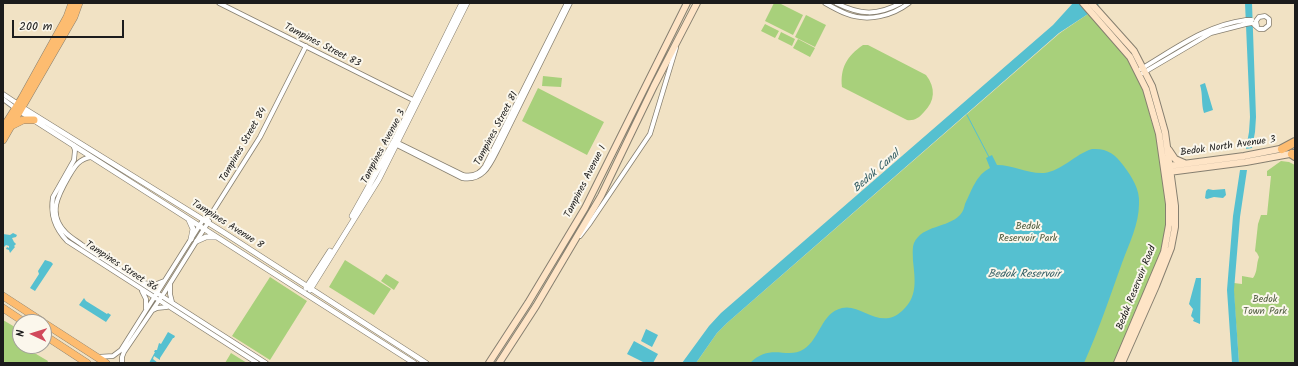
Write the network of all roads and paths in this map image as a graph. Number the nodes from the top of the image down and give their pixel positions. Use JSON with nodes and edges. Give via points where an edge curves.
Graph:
{"nodes":[{"id":1,"x":72,"y":3,"type":"edge"},
{"id":2,"x":79,"y":3,"type":"edge"},
{"id":3,"x":219,"y":3,"type":"edge"},
{"id":4,"x":462,"y":3,"type":"edge"},
{"id":5,"x":467,"y":3,"type":"edge"},
{"id":6,"x":567,"y":3,"type":"edge"},
{"id":7,"x":570,"y":3,"type":"edge"},
{"id":8,"x":687,"y":3,"type":"edge"},
{"id":9,"x":697,"y":3,"type":"edge"},
{"id":10,"x":825,"y":3,"type":"edge"},
{"id":11,"x":836,"y":3,"type":"edge"},
{"id":12,"x":901,"y":3,"type":"edge"},
{"id":13,"x":909,"y":3,"type":"edge"},
{"id":14,"x":1083,"y":3,"type":"edge"},
{"id":15,"x":1091,"y":3,"type":"edge"},
{"id":16,"x":1099,"y":16,"type":"junction"},
{"id":17,"x":1258,"y":18,"type":"junction"},
{"id":18,"x":687,"y":21,"type":"junction"},
{"id":19,"x":1254,"y":23,"type":"junction"},
{"id":20,"x":677,"y":25,"type":"junction"},
{"id":21,"x":679,"y":38,"type":"junction"},
{"id":22,"x":306,"y":46,"type":"junction"},
{"id":23,"x":1141,"y":72,"type":"junction"},
{"id":24,"x":3,"y":94,"type":"edge"},
{"id":25,"x":3,"y":99,"type":"edge"},
{"id":26,"x":415,"y":101,"type":"junction"},
{"id":27,"x":19,"y":108,"type":"junction"},
{"id":28,"x":34,"y":120,"type":"junction"},
{"id":29,"x":13,"y":125,"type":"junction"},
{"id":30,"x":3,"y":128,"type":"edge"},
{"id":31,"x":3,"y":140,"type":"edge"},
{"id":32,"x":1295,"y":142,"type":"edge"},
{"id":33,"x":395,"y":143,"type":"junction"},
{"id":34,"x":73,"y":145,"type":"junction"},
{"id":35,"x":1168,"y":149,"type":"junction"},
{"id":36,"x":1282,"y":149,"type":"junction"},
{"id":37,"x":1294,"y":152,"type":"edge"},
{"id":38,"x":91,"y":157,"type":"junction"},
{"id":39,"x":1184,"y":163,"type":"junction"},
{"id":40,"x":1168,"y":169,"type":"junction"},
{"id":41,"x":1189,"y":169,"type":"junction"},
{"id":42,"x":71,"y":170,"type":"junction"},
{"id":43,"x":1173,"y":185,"type":"junction"},
{"id":44,"x":585,"y":208,"type":"junction"},
{"id":45,"x":592,"y":211,"type":"junction"},
{"id":46,"x":210,"y":216,"type":"junction"},
{"id":47,"x":188,"y":218,"type":"junction"},
{"id":48,"x":204,"y":220,"type":"junction"},
{"id":49,"x":209,"y":223,"type":"junction"},
{"id":50,"x":200,"y":226,"type":"junction"},
{"id":51,"x":205,"y":229,"type":"junction"},
{"id":52,"x":219,"y":238,"type":"junction"},
{"id":53,"x":191,"y":240,"type":"junction"},
{"id":54,"x":197,"y":241,"type":"junction"},
{"id":55,"x":571,"y":247,"type":"junction"},
{"id":56,"x":165,"y":280,"type":"junction"},
{"id":57,"x":172,"y":280,"type":"junction"},
{"id":58,"x":139,"y":282,"type":"junction"},
{"id":59,"x":1153,"y":287,"type":"junction"},
{"id":60,"x":309,"y":288,"type":"junction"},
{"id":61,"x":142,"y":290,"type":"junction"},
{"id":62,"x":156,"y":293,"type":"junction"},
{"id":63,"x":305,"y":293,"type":"junction"},
{"id":64,"x":3,"y":296,"type":"edge"},
{"id":65,"x":162,"y":296,"type":"junction"},
{"id":66,"x":153,"y":297,"type":"junction"},
{"id":67,"x":159,"y":301,"type":"junction"},
{"id":68,"x":172,"y":302,"type":"junction"},
{"id":69,"x":168,"y":307,"type":"junction"},
{"id":70,"x":3,"y":308,"type":"edge"},
{"id":71,"x":146,"y":310,"type":"junction"},
{"id":72,"x":152,"y":311,"type":"junction"},
{"id":73,"x":12,"y":314,"type":"edge"},
{"id":74,"x":31,"y":314,"type":"edge"},
{"id":75,"x":518,"y":319,"type":"junction"},
{"id":76,"x":525,"y":324,"type":"junction"},
{"id":77,"x":52,"y":327,"type":"edge"},
{"id":78,"x":52,"y":340,"type":"edge"},
{"id":79,"x":97,"y":357,"type":"junction"},
{"id":80,"x":87,"y":363,"type":"edge"},
{"id":81,"x":106,"y":363,"type":"edge"},
{"id":82,"x":122,"y":363,"type":"edge"},
{"id":83,"x":257,"y":363,"type":"edge"},
{"id":84,"x":266,"y":363,"type":"edge"},
{"id":85,"x":414,"y":363,"type":"edge"},
{"id":86,"x":425,"y":363,"type":"edge"},
{"id":87,"x":489,"y":363,"type":"edge"},
{"id":88,"x":499,"y":363,"type":"edge"},
{"id":89,"x":1117,"y":363,"type":"edge"},
{"id":90,"x":1122,"y":363,"type":"edge"}],
"edges":[{"from":1,"to":27,"type":"main road"},
{"from":2,"to":27,"type":"main road","via":[[74,17]]},
{"from":3,"to":22,"type":"street","name":"Tampines Street 83"},
{"from":4,"to":26,"type":"street","name":"Tampines Avenue 3"},
{"from":5,"to":26,"type":"street","name":"Tampines Avenue 3"},
{"from":6,"to":33,"type":"street","name":"Tampines Street 81","via":[[486,164],[479,173],[463,175]]},
{"from":7,"to":33,"type":"street","name":"Tampines Street 81","via":[[500,145],[481,176],[462,178]]},
{"from":8,"to":20,"type":"main road","name":"Tampines Avenue 1"},
{"from":9,"to":18,"type":"main road","name":"Tampines Avenue 1"},
{"from":10,"to":13,"type":"street","via":[[848,14],[878,17],[890,14]]},
{"from":11,"to":12,"type":"street","via":[[850,10],[862,12],[878,12]]},
{"from":14,"to":16,"type":"main road","name":"Bedok Reservoir Road"},
{"from":15,"to":16,"type":"main road","name":"Bedok Reservoir Road"},
{"from":16,"to":23,"type":"main road","name":"Bedok Reservoir Road"},
{"from":17,"to":19,"type":"street"},
{"from":17,"to":19,"type":"street"},
{"from":17,"to":19,"type":"street","via":[[1268,18],[1268,27],[1260,29]]},
{"from":18,"to":20,"type":"main road","via":[[684,20]]},
{"from":18,"to":21,"type":"main road","name":"Tampines Avenue 1"},
{"from":19,"to":23,"type":"street","bridge":true,"via":[[1246,22],[1211,33]]},
{"from":20,"to":44,"type":"main road","name":"Tampines Avenue 1"},
{"from":21,"to":45,"type":"main road","name":"Tampines Avenue 1"},
{"from":21,"to":55,"type":"street","name":"Tampines Avenue 1","via":[[650,134]]},
{"from":22,"to":26,"type":"street","name":"Tampines Street 83"},
{"from":22,"to":46,"type":"street","name":"Tampines Street 84","via":[[260,137]]},
{"from":23,"to":35,"type":"main road","name":"Bedok Reservoir Road","via":[[1158,102]]},
{"from":23,"to":40,"type":"main road","name":"Bedok Reservoir Road"},
{"from":24,"to":27,"type":"street"},
{"from":25,"to":27,"type":"street"},
{"from":26,"to":33,"type":"street","name":"Tampines Avenue 3"},
{"from":27,"to":28,"type":"street","name":"Tampines Avenue 8"},
{"from":27,"to":29,"type":"main road"},
{"from":27,"to":30,"type":"main road"},
{"from":27,"to":48,"type":"street","name":"Tampines Avenue 8"},
{"from":28,"to":29,"type":"main road","via":[[23,120]]},
{"from":28,"to":34,"type":"street","name":"Tampines Avenue 8"},
{"from":29,"to":31,"type":"main road"},
{"from":32,"to":36,"type":"highway"},
{"from":33,"to":60,"type":"street","name":"Tampines Avenue 3","via":[[377,182]]},
{"from":34,"to":38,"type":"street","name":"Tampines Avenue 8"},
{"from":34,"to":42,"type":"street","name":"Tampines Street 86","via":[[75,155]]},
{"from":35,"to":39,"type":"main road","via":[[1175,159]]},
{"from":35,"to":40,"type":"main road","name":"Bedok Reservoir Road"},
{"from":36,"to":37,"type":"main road","name":"Bedok North Avenue 3"},
{"from":36,"to":39,"type":"main road","name":"Bedok North Avenue 3"},
{"from":37,"to":41,"type":"main road","name":"Bedok North Avenue 3","via":[[1246,162]]},
{"from":38,"to":42,"type":"street","name":"Tampines Street 86","via":[[84,158]]},
{"from":38,"to":47,"type":"street","name":"Tampines Avenue 8"},
{"from":39,"to":40,"type":"main road","name":"Bedok North Avenue 3"},
{"from":40,"to":41,"type":"main road","name":"Bedok North Avenue 3"},
{"from":40,"to":43,"type":"main road","name":"Bedok Reservoir Road"},
{"from":40,"to":59,"type":"main road","name":"Bedok Reservoir Road","via":[[1168,232]]},
{"from":41,"to":43,"type":"main road","via":[[1178,177]]},
{"from":42,"to":58,"type":"street","name":"Tampines Street 86","via":[[57,198],[56,211],[60,225],[82,245]]},
{"from":42,"to":61,"type":"street","name":"Tampines Street 86","via":[[53,197],[54,222],[59,233],[66,241]]},
{"from":43,"to":59,"type":"main road","name":"Bedok Reservoir Road","via":[[1174,236]]},
{"from":44,"to":45,"type":"main road","via":[[588,212]]},
{"from":44,"to":75,"type":"main road","name":"Tampines Avenue 1"},
{"from":45,"to":55,"type":"main road","name":"Tampines Avenue 1"},
{"from":46,"to":48,"type":"street","name":"Tampines Street 84"},
{"from":46,"to":49,"type":"street"},
{"from":47,"to":50,"type":"street","name":"Tampines Avenue 8"},
{"from":47,"to":53,"type":"street","via":[[193,229]]},
{"from":48,"to":49,"type":"street","name":"Tampines Avenue 8"},
{"from":48,"to":50,"type":"street","name":"Tampines Street 84"},
{"from":49,"to":51,"type":"street"},
{"from":49,"to":60,"type":"street","name":"Tampines Avenue 8"},
{"from":50,"to":51,"type":"street","name":"Tampines Avenue 8"},
{"from":50,"to":53,"type":"street","name":"Tampines Street 84"},
{"from":51,"to":52,"type":"street","name":"Tampines Avenue 8"},
{"from":51,"to":54,"type":"street"},
{"from":52,"to":54,"type":"street","via":[[209,237]]},
{"from":52,"to":63,"type":"street","name":"Tampines Avenue 8"},
{"from":53,"to":56,"type":"street","name":"Tampines Street 84"},
{"from":54,"to":57,"type":"street"},
{"from":55,"to":76,"type":"main road","name":"Tampines Avenue 1"},
{"from":56,"to":58,"type":"street","via":[[154,285]]},
{"from":56,"to":62,"type":"street","name":"Tampines Street 84"},
{"from":57,"to":65,"type":"street"},
{"from":57,"to":68,"type":"street"},
{"from":58,"to":62,"type":"street","name":"Tampines Street 86"},
{"from":59,"to":89,"type":"main road","name":"Bedok Reservoir Road"},
{"from":59,"to":90,"type":"main road","name":"Bedok Reservoir Road"},
{"from":60,"to":63,"type":"street","name":"Tampines Avenue 3"},
{"from":60,"to":86,"type":"street","name":"Tampines Avenue 8"},
{"from":61,"to":66,"type":"street","name":"Tampines Street 86"},
{"from":61,"to":71,"type":"street","via":[[146,299]]},
{"from":62,"to":65,"type":"street","name":"Tampines Street 86"},
{"from":62,"to":66,"type":"street","name":"Tampines Street 84"},
{"from":63,"to":85,"type":"street","name":"Tampines Avenue 8"},
{"from":64,"to":74,"type":"main road"},
{"from":65,"to":67,"type":"street"},
{"from":65,"to":68,"type":"street","name":"Tampines Street 86"},
{"from":66,"to":67,"type":"street","name":"Tampines Street 86"},
{"from":66,"to":71,"type":"street","name":"Tampines Street 84"},
{"from":67,"to":69,"type":"street","name":"Tampines Street 86"},
{"from":67,"to":72,"type":"street"},
{"from":68,"to":84,"type":"street","name":"Tampines Street 86"},
{"from":69,"to":72,"type":"street"},
{"from":69,"to":83,"type":"street","name":"Tampines Street 86"},
{"from":70,"to":73,"type":"main road"},
{"from":71,"to":79,"type":"street","name":"Tampines Street 84","via":[[121,350],[114,356]]},
{"from":72,"to":82,"type":"street","via":[[124,352]]},
{"from":75,"to":76,"type":"main road"},
{"from":75,"to":87,"type":"main road","name":"Tampines Avenue 1"},
{"from":76,"to":88,"type":"main road","name":"Tampines Avenue 1"},
{"from":77,"to":79,"type":"main road"},
{"from":78,"to":80,"type":"main road"},
{"from":79,"to":81,"type":"main road"}]}
